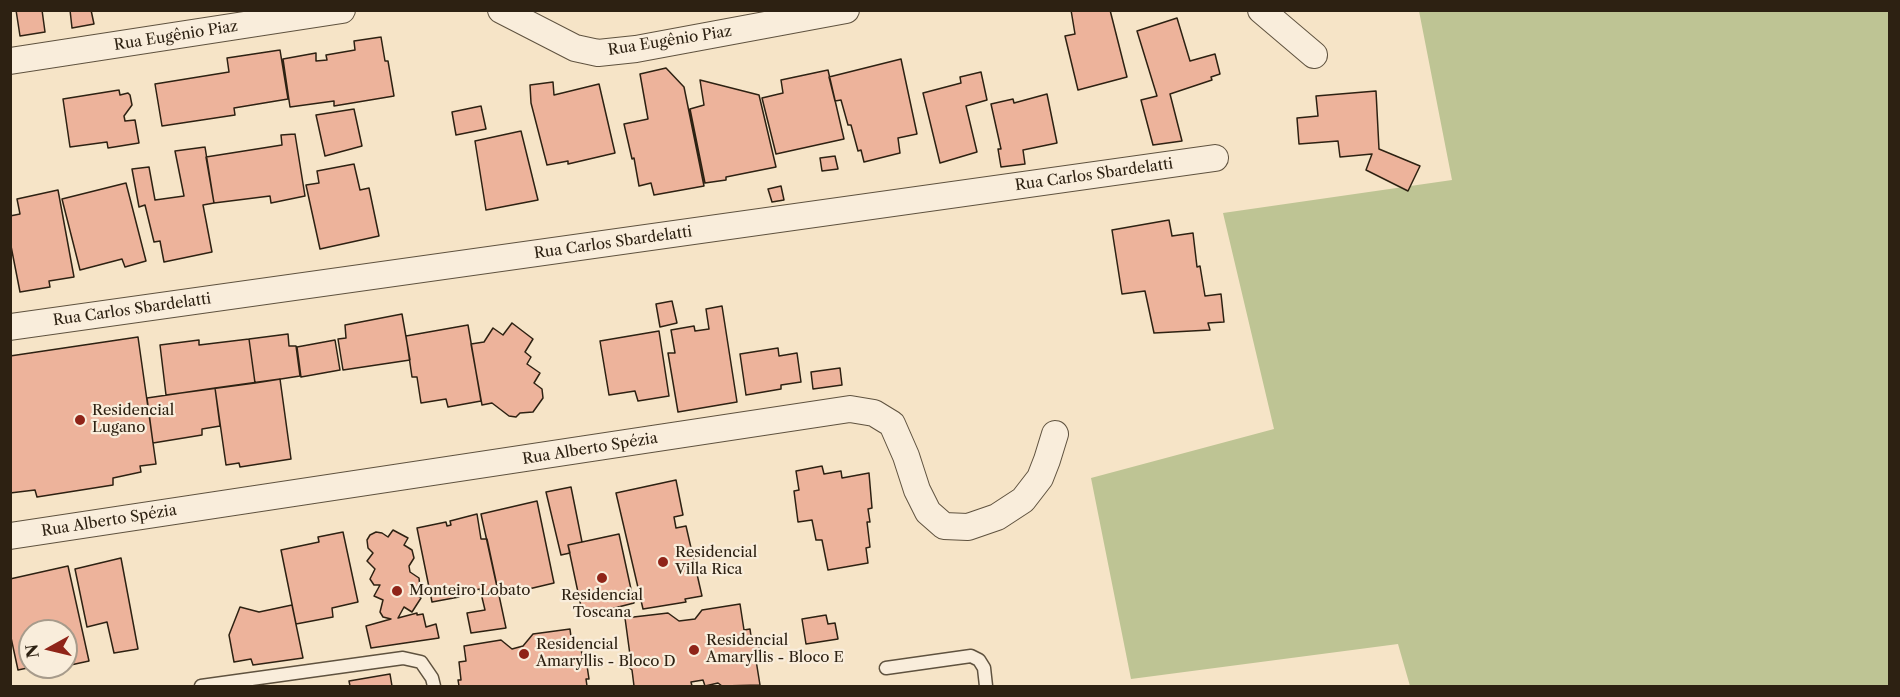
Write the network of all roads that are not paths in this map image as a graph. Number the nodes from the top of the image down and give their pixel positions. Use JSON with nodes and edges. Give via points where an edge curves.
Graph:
{"nodes":[{"id":1,"x":342,"y":10,"type":"edge"},
{"id":2,"x":501,"y":10,"type":"edge"},
{"id":3,"x":846,"y":10,"type":"edge"},
{"id":4,"x":1261,"y":10,"type":"edge"},
{"id":5,"x":1314,"y":54,"type":"dead end"},
{"id":6,"x":10,"y":61,"type":"edge"},
{"id":7,"x":1215,"y":158,"type":"dead end"},
{"id":8,"x":10,"y":327,"type":"edge"},
{"id":9,"x":1055,"y":434,"type":"dead end"},
{"id":10,"x":10,"y":536,"type":"edge"},
{"id":11,"x":886,"y":668,"type":"dead end"},
{"id":12,"x":201,"y":687,"type":"edge"},
{"id":13,"x":434,"y":687,"type":"edge"},
{"id":14,"x":986,"y":687,"type":"edge"}],
"edges":[{"from":1,"to":6,"type":"street","name":"Rua Eugênio Piaz"},
{"from":2,"to":3,"type":"street","name":"Rua Eugênio Piaz","via":[[575,48],[598,53]]},
{"from":4,"to":5,"type":"street"},
{"from":7,"to":8,"type":"street","name":"Rua Carlos Sbardelatti"},
{"from":9,"to":10,"type":"street","name":"Rua Alberto Spézia","via":[[1040,478],[1023,500],[997,517],[968,527],[944,526],[928,512],[892,424],[874,412],[850,410]]},
{"from":11,"to":14,"type":"lane","via":[[971,656],[980,660],[984,668]]},
{"from":12,"to":13,"type":"lane","via":[[403,658],[421,662]]}]}
